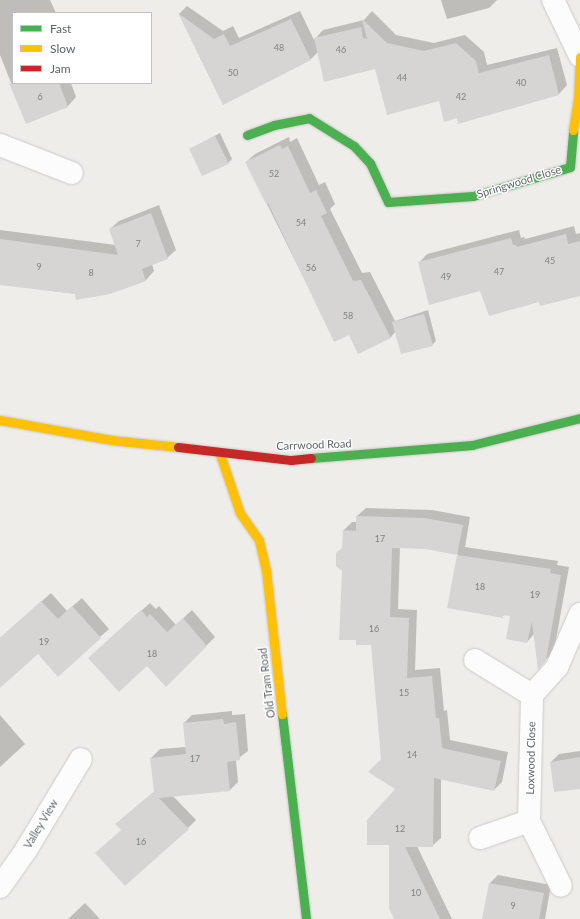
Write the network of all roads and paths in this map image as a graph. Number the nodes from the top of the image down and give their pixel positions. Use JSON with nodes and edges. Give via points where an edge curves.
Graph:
{"nodes":[{"id":1,"x":553,"y":0,"type":"edge"},
{"id":2,"x":580,"y":56,"type":"edge"},
{"id":3,"x":247,"y":135,"type":"dead end"},
{"id":4,"x":0,"y":145,"type":"edge"},
{"id":5,"x":575,"y":170,"type":"edge"},
{"id":6,"x":72,"y":173,"type":"dead end"},
{"id":7,"x":580,"y":418,"type":"edge"},
{"id":8,"x":0,"y":420,"type":"edge"},
{"id":9,"x":220,"y":454,"type":"junction"},
{"id":10,"x":580,"y":614,"type":"edge"},
{"id":11,"x":475,"y":660,"type":"dead end"},
{"id":12,"x":532,"y":695,"type":"junction"},
{"id":13,"x":81,"y":759,"type":"dead end"},
{"id":14,"x":529,"y":821,"type":"junction"},
{"id":15,"x":480,"y":838,"type":"dead end"},
{"id":16,"x":561,"y":886,"type":"dead end"},
{"id":17,"x":0,"y":887,"type":"edge"},
{"id":18,"x":306,"y":919,"type":"edge"}],
"edges":[{"from":1,"to":2,"type":"street","name":"Springwood Close"},
{"from":2,"to":5,"type":"street","name":"Springwood Close","via":[[578,100],[570,144]]},
{"from":3,"to":5,"type":"street","name":"Springwood Close","via":[[274,125],[309,118],[354,146],[370,164],[388,202],[473,196]]},
{"from":4,"to":6,"type":"street"},
{"from":7,"to":9,"type":"street","name":"Carrwood Road","via":[[457,446],[291,460]]},
{"from":8,"to":9,"type":"street","name":"Carrwood Road","via":[[111,440]]},
{"from":9,"to":18,"type":"street","name":"Old Tram Road","via":[[240,513],[259,540],[266,570]]},
{"from":10,"to":12,"type":"street","via":[[557,666]]},
{"from":11,"to":12,"type":"street"},
{"from":12,"to":14,"type":"street","name":"Loxwood Close"},
{"from":13,"to":17,"type":"street","name":"Valley View","via":[[26,850]]},
{"from":14,"to":15,"type":"street"},
{"from":14,"to":16,"type":"street","name":"Loxwood Close"}]}
